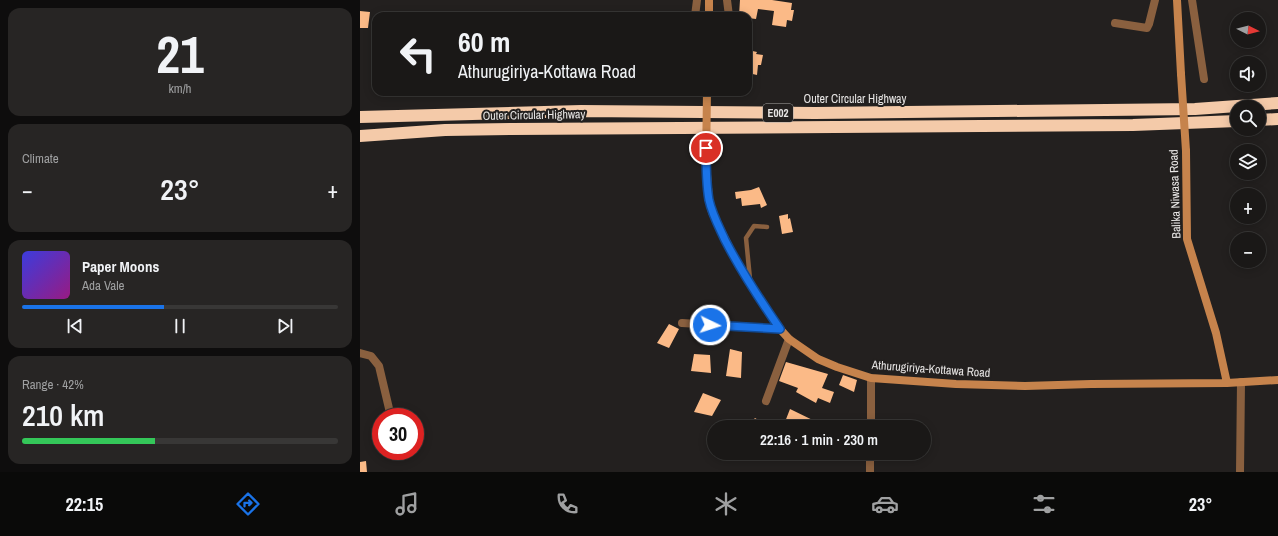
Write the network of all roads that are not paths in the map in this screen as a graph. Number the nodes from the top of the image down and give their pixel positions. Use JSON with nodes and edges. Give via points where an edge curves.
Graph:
{"nodes":[{"id":1,"x":697,"y":0,"type":"edge"},
{"id":2,"x":709,"y":0,"type":"edge"},
{"id":3,"x":727,"y":0,"type":"edge"},
{"id":4,"x":1155,"y":0,"type":"edge"},
{"id":5,"x":1177,"y":0,"type":"edge"},
{"id":6,"x":1192,"y":0,"type":"edge"},
{"id":7,"x":695,"y":12,"type":"edge"},
{"id":8,"x":709,"y":12,"type":"edge"},
{"id":9,"x":728,"y":12,"type":"edge"},
{"id":10,"x":1115,"y":22,"type":"dead end"},
{"id":11,"x":1204,"y":79,"type":"dead end"},
{"id":12,"x":707,"y":96,"type":"edge"},
{"id":13,"x":1278,"y":103,"type":"edge"},
{"id":14,"x":360,"y":117,"type":"edge"},
{"id":15,"x":1278,"y":119,"type":"edge"},
{"id":16,"x":1266,"y":120,"type":"edge"},
{"id":17,"x":1230,"y":121,"type":"edge"},
{"id":18,"x":360,"y":136,"type":"edge"},
{"id":19,"x":766,"y":227,"type":"dead end"},
{"id":20,"x":750,"y":284,"type":"junction"},
{"id":21,"x":682,"y":323,"type":"dead end"},
{"id":22,"x":780,"y":329,"type":"junction"},
{"id":23,"x":789,"y":339,"type":"junction"},
{"id":24,"x":360,"y":353,"type":"edge"},
{"id":25,"x":871,"y":378,"type":"junction"},
{"id":26,"x":1278,"y":380,"type":"edge"},
{"id":27,"x":1241,"y":382,"type":"junction"},
{"id":28,"x":1227,"y":383,"type":"junction"},
{"id":29,"x":766,"y":401,"type":"dead end"},
{"id":30,"x":390,"y":408,"type":"edge"},
{"id":31,"x":870,"y":420,"type":"edge"},
{"id":32,"x":870,"y":460,"type":"edge"},
{"id":33,"x":870,"y":472,"type":"edge"},
{"id":34,"x":1240,"y":472,"type":"edge"}],
"edges":[{"from":1,"to":7,"type":"street"},
{"from":2,"to":8,"type":"main road"},
{"from":3,"to":9,"type":"street"},
{"from":4,"to":10,"type":"street","via":[[1147,28]]},
{"from":5,"to":28,"type":"main road","name":"Balika Niwasa Road","bridge":true,"via":[[1186,151],[1187,239],[1216,333]]},
{"from":6,"to":11,"type":"street"},
{"from":12,"to":20,"type":"main road","name":"Athurugiriya-Kottawa Road","bridge":true,"via":[[706,162],[709,200],[712,212]]},
{"from":13,"to":14,"type":"highway","name":"Outer Circular Highway","number":"E002","via":[[1195,109],[815,114],[581,111]]},
{"from":15,"to":16,"type":"highway"},
{"from":17,"to":18,"type":"highway","name":"Outer Circular Highway","number":"E002","via":[[1132,125],[445,130]]},
{"from":19,"to":20,"type":"lane","via":[[754,226],[746,238]]},
{"from":20,"to":22,"type":"main road","name":"Athurugiriya-Kottawa Road"},
{"from":21,"to":22,"type":"street"},
{"from":22,"to":23,"type":"main road","name":"Athurugiriya-Kottawa Road"},
{"from":23,"to":25,"type":"main road","name":"Athurugiriya-Kottawa Road","via":[[818,359]]},
{"from":23,"to":29,"type":"street"},
{"from":24,"to":30,"type":"street","via":[[371,356],[379,366]]},
{"from":25,"to":28,"type":"main road","name":"Athurugiriya-Kottawa Road","via":[[1025,386]]},
{"from":25,"to":31,"type":"street"},
{"from":26,"to":27,"type":"main road","name":"Athurugiriya-Kottawa Road"},
{"from":27,"to":28,"type":"main road","name":"Athurugiriya-Kottawa Road"},
{"from":27,"to":34,"type":"street"},
{"from":32,"to":33,"type":"street"}]}
